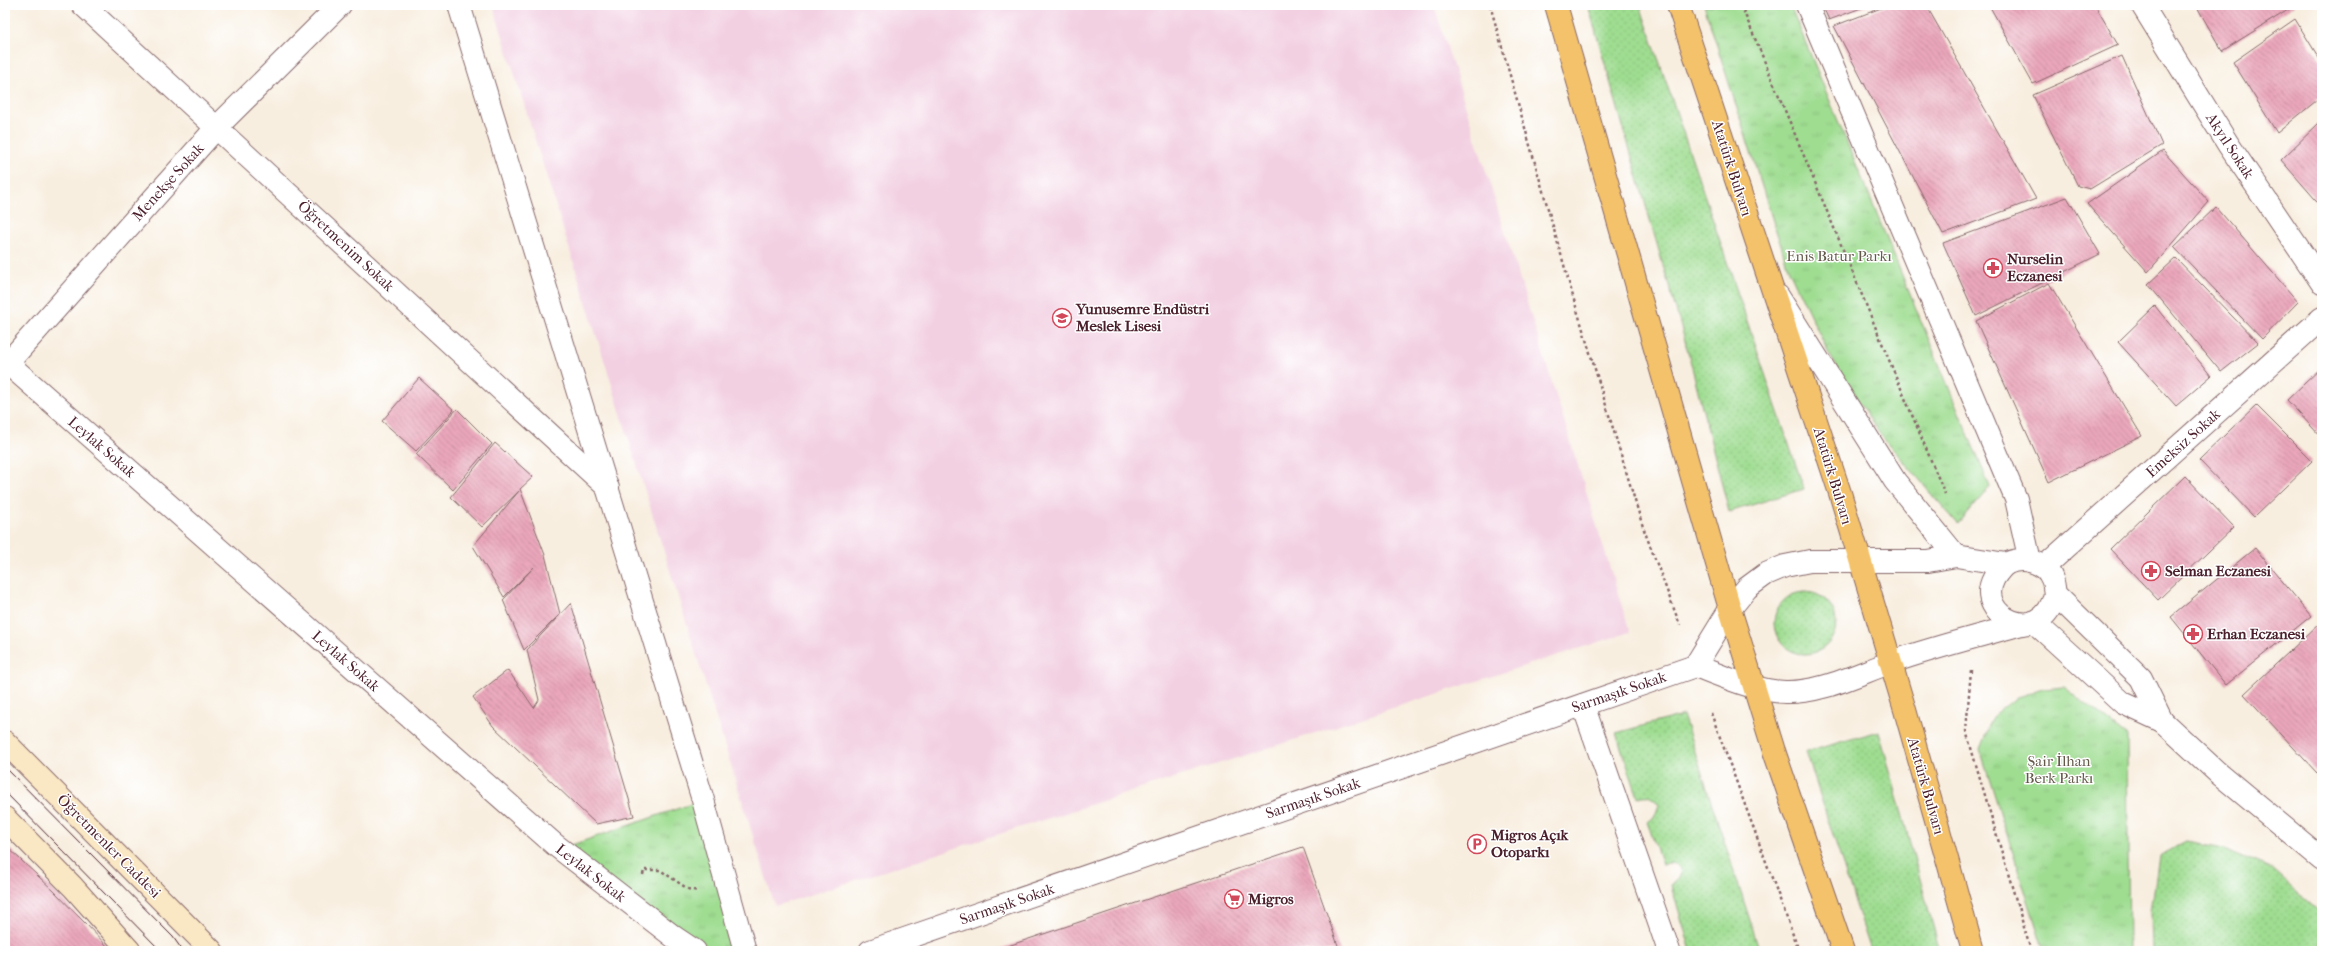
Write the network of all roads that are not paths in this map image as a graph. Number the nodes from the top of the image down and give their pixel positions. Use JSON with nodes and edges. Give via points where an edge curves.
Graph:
{"nodes":[{"id":1,"x":83,"y":5,"type":"edge"},
{"id":2,"x":340,"y":5,"type":"edge"},
{"id":3,"x":459,"y":5,"type":"edge"},
{"id":4,"x":1556,"y":5,"type":"edge"},
{"id":5,"x":1678,"y":5,"type":"edge"},
{"id":6,"x":1807,"y":5,"type":"edge"},
{"id":7,"x":2142,"y":5,"type":"edge"},
{"id":8,"x":217,"y":127,"type":"junction"},
{"id":9,"x":2322,"y":283,"type":"edge"},
{"id":10,"x":1771,"y":284,"type":"junction"},
{"id":11,"x":2322,"y":318,"type":"edge"},
{"id":12,"x":6,"y":363,"type":"edge"},
{"id":13,"x":608,"y":488,"type":"junction"},
{"id":14,"x":1956,"y":556,"type":"junction"},
{"id":15,"x":1860,"y":562,"type":"junction"},
{"id":16,"x":2006,"y":564,"type":"junction"},
{"id":17,"x":2037,"y":564,"type":"junction"},
{"id":18,"x":2055,"y":594,"type":"junction"},
{"id":19,"x":1730,"y":609,"type":"junction"},
{"id":20,"x":2028,"y":623,"type":"junction"},
{"id":21,"x":1890,"y":662,"type":"junction"},
{"id":22,"x":1695,"y":666,"type":"junction"},
{"id":23,"x":1756,"y":688,"type":"junction"},
{"id":24,"x":1583,"y":705,"type":"junction"},
{"id":25,"x":2162,"y":721,"type":"junction"},
{"id":26,"x":5,"y":742,"type":"edge"},
{"id":27,"x":5,"y":818,"type":"edge"},
{"id":28,"x":2322,"y":859,"type":"edge"},
{"id":29,"x":130,"y":951,"type":"edge"},
{"id":30,"x":212,"y":951,"type":"edge"},
{"id":31,"x":695,"y":951,"type":"edge"},
{"id":32,"x":744,"y":951,"type":"edge"},
{"id":33,"x":870,"y":951,"type":"edge"},
{"id":34,"x":1669,"y":951,"type":"edge"},
{"id":35,"x":1843,"y":951,"type":"edge"},
{"id":36,"x":1973,"y":951,"type":"edge"}],
"edges":[{"from":1,"to":8,"type":"street","name":"Öğretmenim Sokak"},
{"from":2,"to":8,"type":"street","name":"Menekşe Sokak"},
{"from":3,"to":13,"type":"street"},
{"from":4,"to":19,"type":"main road"},
{"from":5,"to":10,"type":"main road","name":"Atatürk Bulvarı"},
{"from":6,"to":17,"type":"street","via":[[2016,499]]},
{"from":7,"to":9,"type":"street","name":"Akyıl Sokak","via":[[2228,144]]},
{"from":8,"to":12,"type":"street","name":"Menekşe Sokak"},
{"from":8,"to":13,"type":"street","name":"Öğretmenim Sokak"},
{"from":10,"to":14,"type":"street","via":[[1895,480]]},
{"from":10,"to":15,"type":"main road","name":"Atatürk Bulvarı"},
{"from":11,"to":17,"type":"street","name":"Emeksiz Sokak"},
{"from":12,"to":31,"type":"street","name":"Leylak Sokak","via":[[554,844],[674,938]]},
{"from":13,"to":32,"type":"street","via":[[703,800]]},
{"from":14,"to":15,"type":"street","via":[[1928,561]]},
{"from":14,"to":16,"type":"street"},
{"from":15,"to":19,"type":"street","via":[[1810,561],[1785,566],[1766,574],[1747,588]]},
{"from":15,"to":21,"type":"main road","name":"Atatürk Bulvarı"},
{"from":16,"to":17,"type":"street","via":[[2018,559]]},
{"from":16,"to":20,"type":"street","via":[[1992,581],[1990,592],[1993,604],[2010,622]]},
{"from":17,"to":18,"type":"street","via":[[2052,578]]},
{"from":18,"to":20,"type":"street","via":[[2045,615]]},
{"from":18,"to":25,"type":"street","via":[[2141,678]]},
{"from":19,"to":22,"type":"street"},
{"from":19,"to":23,"type":"main road"},
{"from":20,"to":21,"type":"street"},
{"from":20,"to":25,"type":"street","via":[[2123,703]]},
{"from":21,"to":23,"type":"street","via":[[1802,692]]},
{"from":21,"to":36,"type":"main road","name":"Atatürk Bulvarı"},
{"from":22,"to":23,"type":"street"},
{"from":22,"to":24,"type":"street","name":"Sarmaşık Sokak"},
{"from":23,"to":35,"type":"main road","via":[[1774,750]]},
{"from":24,"to":33,"type":"street","name":"Sarmaşık Sokak"},
{"from":24,"to":34,"type":"street"},
{"from":25,"to":28,"type":"street","via":[[2217,772]]},
{"from":26,"to":30,"type":"main road","name":"Öğretmenler Caddesi"},
{"from":27,"to":29,"type":"main road","via":[[73,887]]}]}
